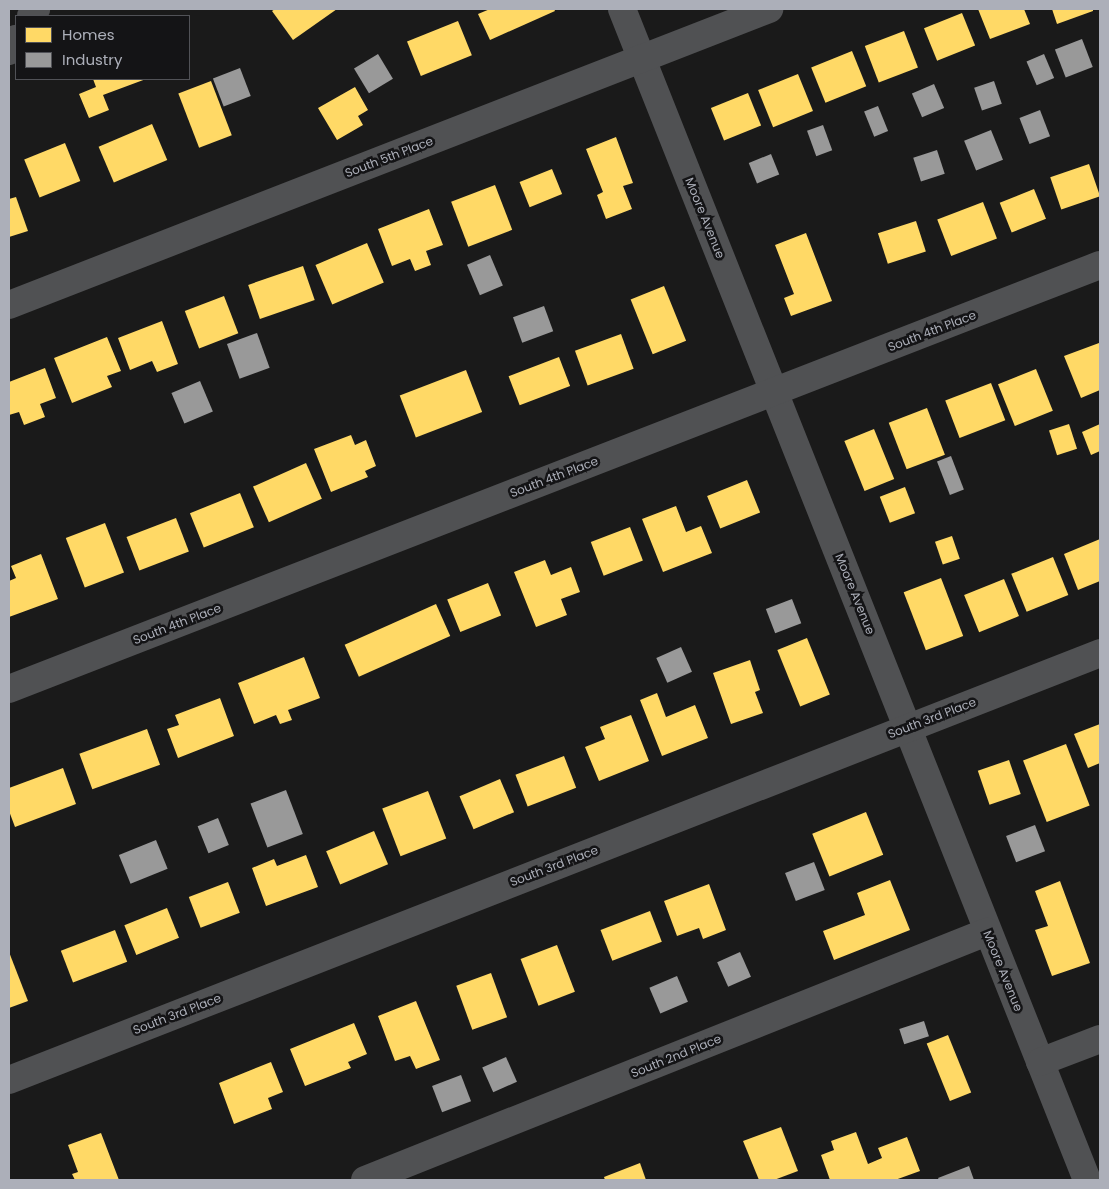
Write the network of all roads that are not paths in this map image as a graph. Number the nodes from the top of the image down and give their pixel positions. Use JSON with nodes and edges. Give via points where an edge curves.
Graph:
{"nodes":[{"id":1,"x":622,"y":9,"type":"edge"},
{"id":2,"x":769,"y":9,"type":"edge"},
{"id":3,"x":642,"y":58,"type":"junction"},
{"id":4,"x":1100,"y":265,"type":"edge"},
{"id":5,"x":9,"y":305,"type":"edge"},
{"id":6,"x":774,"y":392,"type":"junction"},
{"id":7,"x":1100,"y":653,"type":"edge"},
{"id":8,"x":9,"y":689,"type":"edge"},
{"id":9,"x":907,"y":728,"type":"junction"},
{"id":10,"x":987,"y":932,"type":"junction"},
{"id":11,"x":1100,"y":1039,"type":"edge"},
{"id":12,"x":1040,"y":1062,"type":"junction"},
{"id":13,"x":9,"y":1080,"type":"edge"},
{"id":14,"x":365,"y":1180,"type":"edge"},
{"id":15,"x":1087,"y":1180,"type":"edge"}],
"edges":[{"from":1,"to":3,"type":"street","name":"Moore Avenue"},
{"from":2,"to":3,"type":"street","name":"South 5th Place"},
{"from":3,"to":5,"type":"street","name":"South 5th Place"},
{"from":3,"to":6,"type":"street","name":"Moore Avenue"},
{"from":4,"to":6,"type":"street","name":"South 4th Place"},
{"from":6,"to":8,"type":"street","name":"South 4th Place"},
{"from":6,"to":9,"type":"street","name":"Moore Avenue"},
{"from":7,"to":9,"type":"street","name":"South 3rd Place"},
{"from":9,"to":10,"type":"street","name":"Moore Avenue"},
{"from":9,"to":13,"type":"street","name":"South 3rd Place"},
{"from":10,"to":12,"type":"street","name":"Moore Avenue"},
{"from":10,"to":14,"type":"street","name":"South 2nd Place"},
{"from":11,"to":12,"type":"street"},
{"from":12,"to":15,"type":"street","name":"Moore Avenue"}]}
